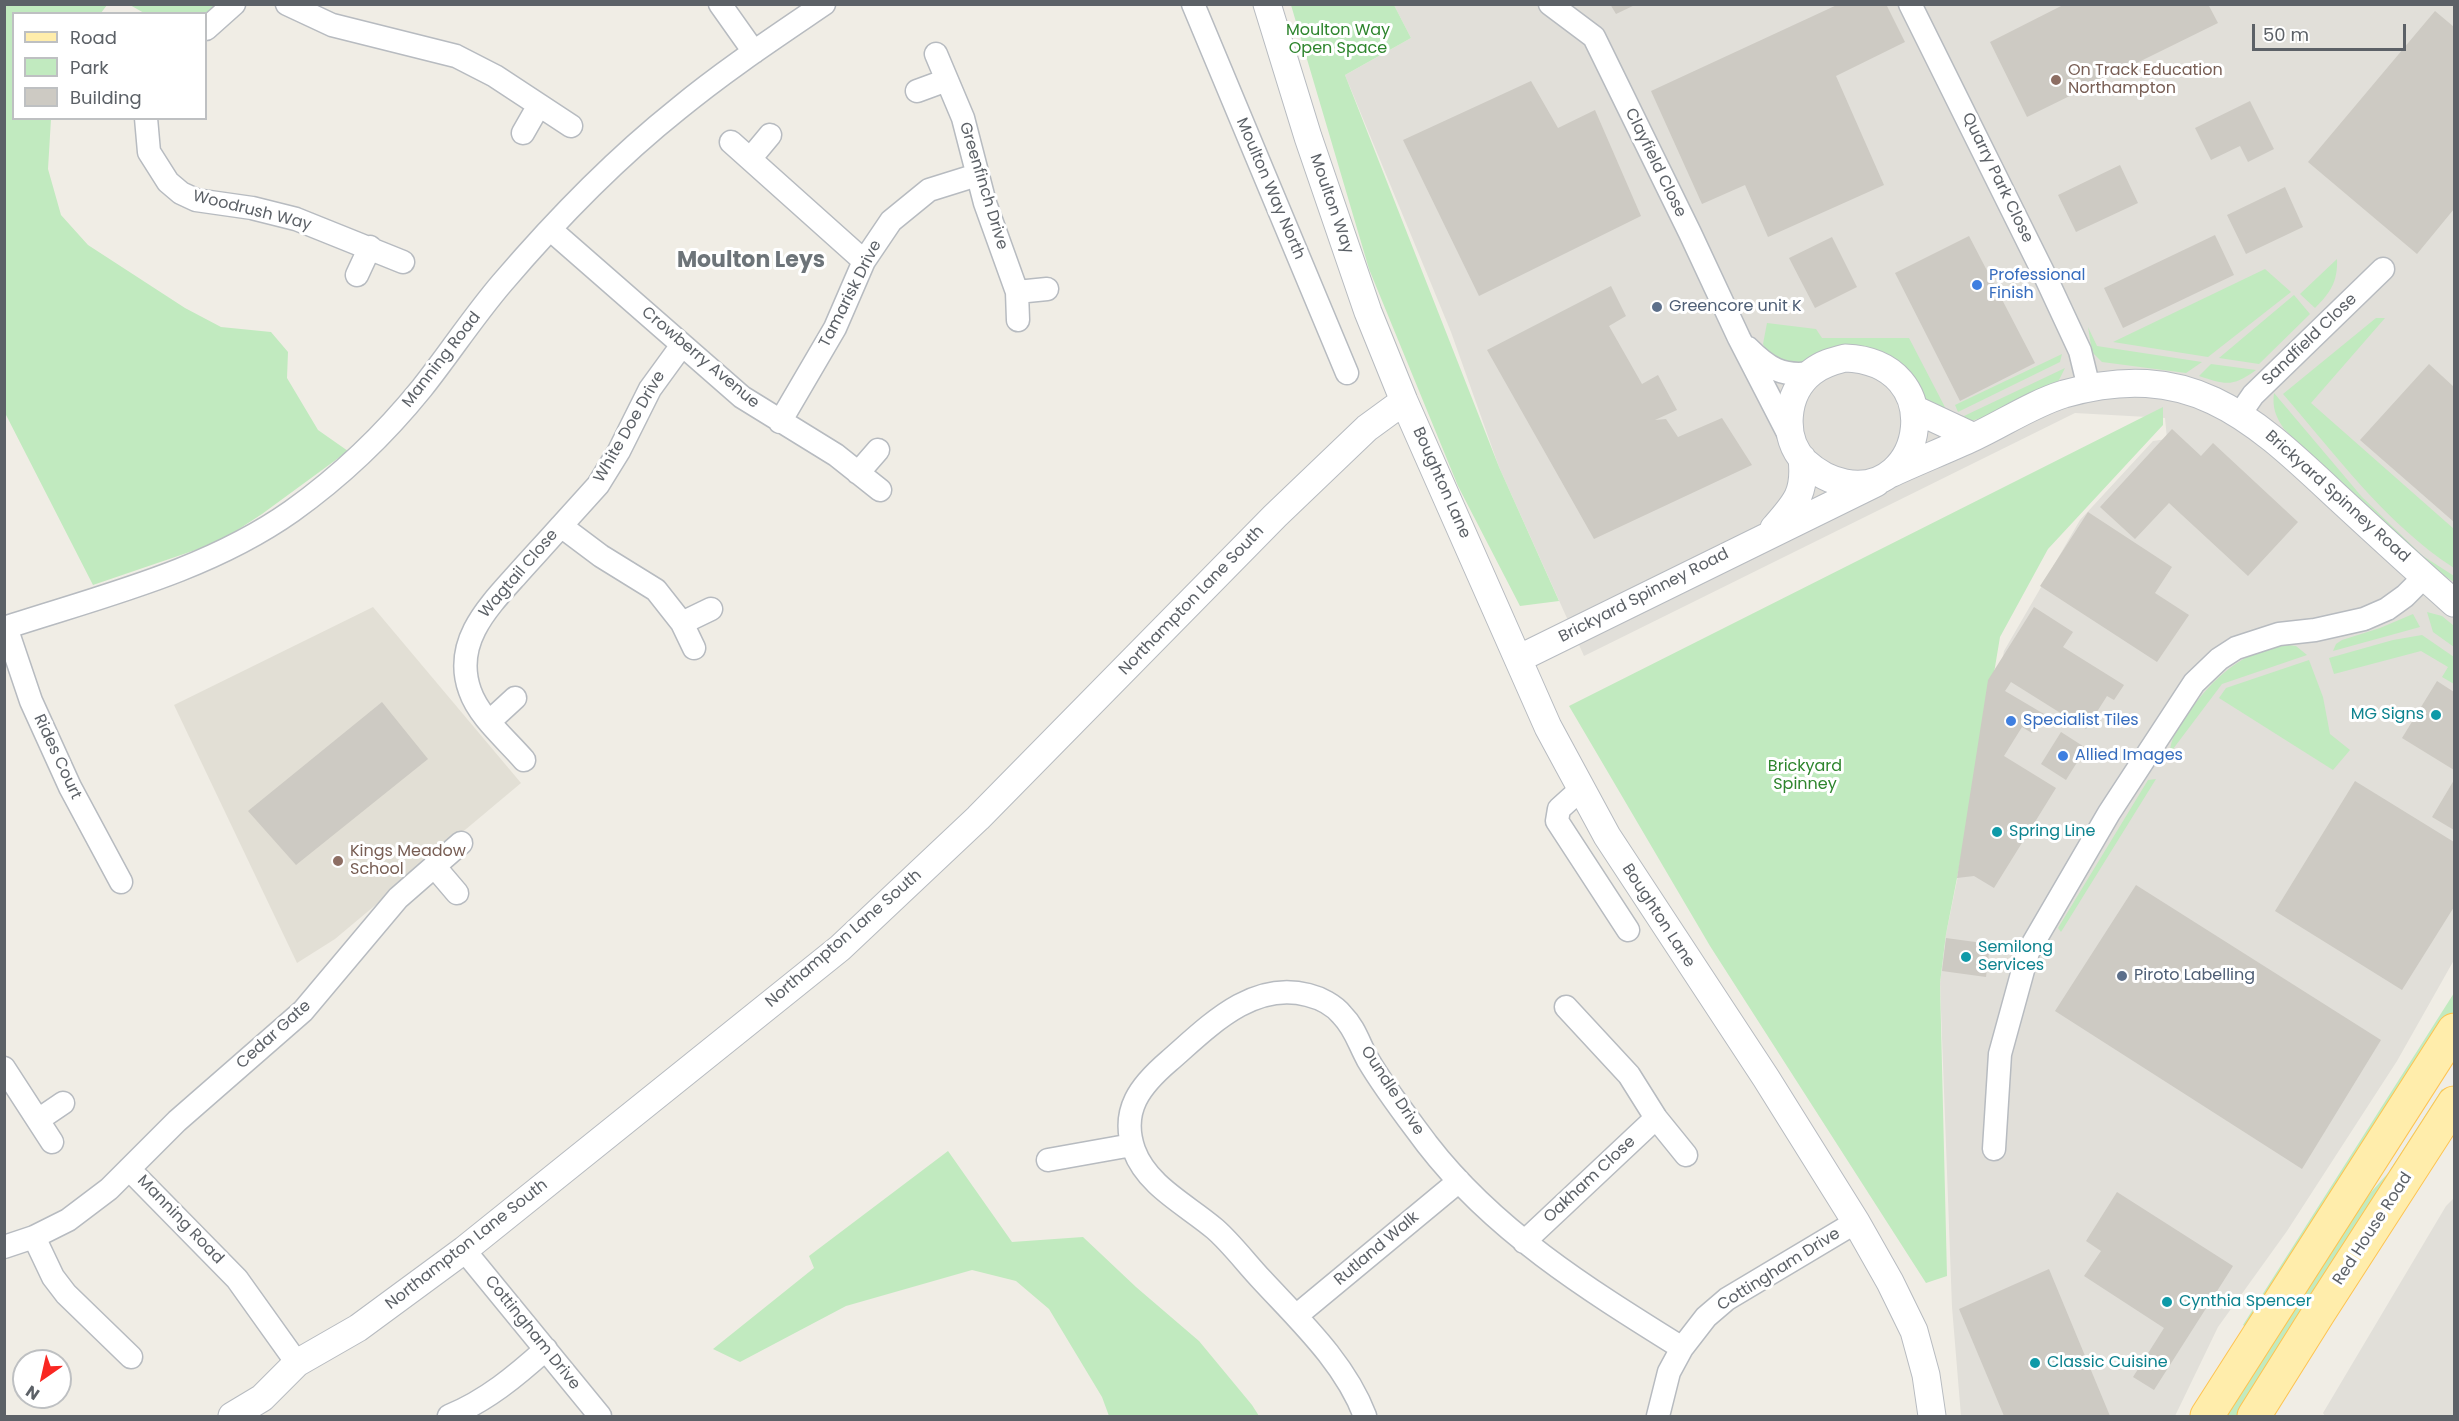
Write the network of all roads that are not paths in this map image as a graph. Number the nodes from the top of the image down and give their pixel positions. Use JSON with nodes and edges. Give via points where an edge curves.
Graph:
{"nodes":[{"id":1,"x":234,"y":4,"type":"edge"},
{"id":2,"x":287,"y":4,"type":"edge"},
{"id":3,"x":720,"y":4,"type":"edge"},
{"id":4,"x":824,"y":4,"type":"edge"},
{"id":5,"x":1193,"y":4,"type":"edge"},
{"id":6,"x":1267,"y":4,"type":"edge"},
{"id":7,"x":1550,"y":4,"type":"edge"},
{"id":8,"x":1910,"y":4,"type":"edge"},
{"id":9,"x":207,"y":28,"type":"edge"},
{"id":10,"x":754,"y":52,"type":"junction"},
{"id":11,"x":936,"y":54,"type":"dead end"},
{"id":12,"x":947,"y":80,"type":"junction"},
{"id":13,"x":917,"y":91,"type":"dead end"},
{"id":14,"x":539,"y":105,"type":"junction"},
{"id":15,"x":146,"y":120,"type":"edge"},
{"id":16,"x":572,"y":126,"type":"dead end"},
{"id":17,"x":523,"y":133,"type":"dead end"},
{"id":18,"x":770,"y":135,"type":"dead end"},
{"id":19,"x":731,"y":142,"type":"dead end"},
{"id":20,"x":750,"y":159,"type":"junction"},
{"id":21,"x":977,"y":175,"type":"junction"},
{"id":22,"x":551,"y":230,"type":"junction"},
{"id":23,"x":370,"y":247,"type":"junction"},
{"id":24,"x":864,"y":261,"type":"junction"},
{"id":25,"x":404,"y":262,"type":"dead end"},
{"id":26,"x":2384,"y":269,"type":"dead end"},
{"id":27,"x":357,"y":275,"type":"dead end"},
{"id":28,"x":1047,"y":289,"type":"dead end"},
{"id":29,"x":1017,"y":292,"type":"junction"},
{"id":30,"x":1018,"y":320,"type":"dead end"},
{"id":31,"x":1739,"y":338,"type":"junction"},
{"id":32,"x":682,"y":345,"type":"junction"},
{"id":33,"x":1347,"y":373,"type":"dead end"},
{"id":34,"x":1811,"y":373,"type":"junction"},
{"id":35,"x":2089,"y":388,"type":"junction"},
{"id":36,"x":1404,"y":400,"type":"junction"},
{"id":37,"x":1914,"y":409,"type":"junction"},
{"id":38,"x":2240,"y":414,"type":"junction"},
{"id":39,"x":780,"y":422,"type":"junction"},
{"id":40,"x":1974,"y":437,"type":"junction"},
{"id":41,"x":1797,"y":449,"type":"junction"},
{"id":42,"x":878,"y":450,"type":"dead end"},
{"id":43,"x":858,"y":473,"type":"junction"},
{"id":44,"x":1883,"y":478,"type":"junction"},
{"id":45,"x":880,"y":490,"type":"dead end"},
{"id":46,"x":561,"y":526,"type":"junction"},
{"id":47,"x":1770,"y":533,"type":"junction"},
{"id":48,"x":2424,"y":577,"type":"junction"},
{"id":49,"x":2454,"y":603,"type":"edge"},
{"id":50,"x":711,"y":609,"type":"dead end"},
{"id":51,"x":682,"y":623,"type":"junction"},
{"id":52,"x":5,"y":628,"type":"edge"},
{"id":53,"x":694,"y":648,"type":"dead end"},
{"id":54,"x":1518,"y":659,"type":"junction"},
{"id":55,"x":515,"y":698,"type":"dead end"},
{"id":56,"x":490,"y":721,"type":"junction"},
{"id":57,"x":524,"y":760,"type":"dead end"},
{"id":58,"x":1580,"y":790,"type":"junction"},
{"id":59,"x":461,"y":843,"type":"dead end"},
{"id":60,"x":434,"y":866,"type":"junction"},
{"id":61,"x":121,"y":882,"type":"dead end"},
{"id":62,"x":457,"y":893,"type":"dead end"},
{"id":63,"x":1628,"y":930,"type":"dead end"},
{"id":64,"x":1566,"y":1007,"type":"dead end"},
{"id":65,"x":2454,"y":1030,"type":"edge"},
{"id":66,"x":2454,"y":1054,"type":"edge"},
{"id":67,"x":4,"y":1068,"type":"edge"},
{"id":68,"x":63,"y":1103,"type":"dead end"},
{"id":69,"x":2454,"y":1103,"type":"edge"},
{"id":70,"x":1656,"y":1118,"type":"junction"},
{"id":71,"x":38,"y":1120,"type":"junction"},
{"id":72,"x":52,"y":1142,"type":"dead end"},
{"id":73,"x":1132,"y":1145,"type":"junction"},
{"id":74,"x":1994,"y":1149,"type":"dead end"},
{"id":75,"x":1686,"y":1155,"type":"dead end"},
{"id":76,"x":1048,"y":1160,"type":"dead end"},
{"id":77,"x":129,"y":1169,"type":"junction"},
{"id":78,"x":1459,"y":1181,"type":"junction"},
{"id":79,"x":1856,"y":1222,"type":"junction"},
{"id":80,"x":2329,"y":1222,"type":"junction"},
{"id":81,"x":34,"y":1237,"type":"junction"},
{"id":82,"x":1524,"y":1242,"type":"junction"},
{"id":83,"x":4,"y":1247,"type":"edge"},
{"id":84,"x":464,"y":1250,"type":"junction"},
{"id":85,"x":1296,"y":1316,"type":"junction"},
{"id":86,"x":1682,"y":1348,"type":"junction"},
{"id":87,"x":546,"y":1349,"type":"junction"},
{"id":88,"x":131,"y":1357,"type":"dead end"},
{"id":89,"x":297,"y":1363,"type":"junction"},
{"id":90,"x":232,"y":1416,"type":"edge"},
{"id":91,"x":448,"y":1416,"type":"edge"},
{"id":92,"x":600,"y":1416,"type":"edge"},
{"id":93,"x":1365,"y":1416,"type":"edge"},
{"id":94,"x":1658,"y":1416,"type":"edge"},
{"id":95,"x":1932,"y":1416,"type":"edge"},
{"id":96,"x":2207,"y":1416,"type":"edge"},
{"id":97,"x":2254,"y":1416,"type":"edge"}],
"edges":[{"from":1,"to":9,"type":"street"},
{"from":2,"to":14,"type":"street","via":[[332,25],[456,56]]},
{"from":3,"to":10,"type":"street"},
{"from":4,"to":10,"type":"street","name":"Manning Road"},
{"from":5,"to":33,"type":"street","name":"Moulton Way North"},
{"from":6,"to":36,"type":"street","name":"Moulton Way","via":[[1368,312]]},
{"from":7,"to":31,"type":"street","name":"Clayfield Close","via":[[1593,37]]},
{"from":8,"to":35,"type":"street","name":"Quarry Park Close","via":[[2046,278],[2080,351]]},
{"from":10,"to":22,"type":"street","name":"Manning Road","via":[[677,109],[612,166]]},
{"from":11,"to":12,"type":"street","name":"Greenfinch Drive"},
{"from":12,"to":13,"type":"street"},
{"from":12,"to":21,"type":"street","name":"Greenfinch Drive","via":[[963,118]]},
{"from":14,"to":16,"type":"street"},
{"from":14,"to":17,"type":"street"},
{"from":15,"to":23,"type":"street","name":"Woodrush Way","via":[[149,152],[168,182],[181,193],[196,200],[296,219]]},
{"from":18,"to":20,"type":"street"},
{"from":19,"to":20,"type":"street"},
{"from":20,"to":24,"type":"street"},
{"from":21,"to":24,"type":"street","name":"Tamarisk Drive","via":[[929,190],[911,203],[891,221]]},
{"from":21,"to":29,"type":"street","name":"Greenfinch Drive"},
{"from":22,"to":32,"type":"street","name":"Crowberry Avenue"},
{"from":22,"to":52,"type":"street","name":"Manning Road","via":[[501,284],[398,417],[315,494],[224,551]]},
{"from":23,"to":25,"type":"street","name":"Woodrush Way"},
{"from":23,"to":27,"type":"street"},
{"from":24,"to":39,"type":"street","name":"Tamarisk Drive","via":[[835,328]]},
{"from":26,"to":38,"type":"street","name":"Sandfield Close","via":[[2253,395]]},
{"from":28,"to":29,"type":"street"},
{"from":29,"to":30,"type":"street","name":"Greenfinch Drive"},
{"from":31,"to":34,"type":"street","name":"Clayfield Close","via":[[1765,364],[1795,375]]},
{"from":31,"to":41,"type":"street","name":"Clayfield Close"},
{"from":32,"to":39,"type":"street","name":"Crowberry Avenue","via":[[742,397]]},
{"from":32,"to":46,"type":"street","name":"White Doe Drive","via":[[650,389],[598,484]]},
{"from":34,"to":37,"type":"street","via":[[1827,363],[1864,358],[1897,376]]},
{"from":34,"to":41,"type":"street","via":[[1797,391],[1790,411],[1789,426]]},
{"from":35,"to":38,"type":"street","name":"Brickyard Spinney Road","via":[[2169,386],[2194,392]]},
{"from":35,"to":40,"type":"street","name":"Brickyard Spinney Road","via":[[2040,403]]},
{"from":36,"to":54,"type":"street","name":"Boughton Lane"},
{"from":36,"to":84,"type":"street","name":"Northampton Lane South","via":[[1367,428],[1275,516],[978,818],[848,940]]},
{"from":37,"to":40,"type":"street"},
{"from":37,"to":44,"type":"street","via":[[1911,444]]},
{"from":38,"to":48,"type":"street","name":"Brickyard Spinney Road","via":[[2283,446]]},
{"from":39,"to":43,"type":"street","name":"Crowberry Avenue","via":[[836,455]]},
{"from":40,"to":44,"type":"street","name":"Brickyard Spinney Road"},
{"from":41,"to":44,"type":"street","via":[[1816,472],[1835,482],[1856,486]]},
{"from":41,"to":47,"type":"street","name":"Brickyard Spinney Road","via":[[1804,477],[1799,495]]},
{"from":42,"to":43,"type":"street"},
{"from":43,"to":45,"type":"street","name":"Crowberry Avenue"},
{"from":44,"to":47,"type":"street","name":"Brickyard Spinney Road"},
{"from":46,"to":51,"type":"street","via":[[656,590]]},
{"from":46,"to":56,"type":"street","name":"Wagtail Close","via":[[484,612],[469,639],[466,673],[470,690]]},
{"from":47,"to":54,"type":"street","name":"Brickyard Spinney Road"},
{"from":48,"to":49,"type":"street","name":"Brickyard Spinney Road"},
{"from":48,"to":74,"type":"street","via":[[2387,609],[2364,619],[2279,634],[2236,648],[2194,683],[2109,813],[2028,952],[2000,1054]]},
{"from":50,"to":51,"type":"street"},
{"from":51,"to":53,"type":"street"},
{"from":52,"to":61,"type":"street","name":"Rides Court","via":[[31,701],[65,777]]},
{"from":54,"to":58,"type":"street","name":"Boughton Lane"},
{"from":55,"to":56,"type":"street"},
{"from":56,"to":57,"type":"street","name":"Wagtail Close"},
{"from":58,"to":63,"type":"street","via":[[1559,809],[1557,821]]},
{"from":58,"to":79,"type":"street","name":"Boughton Lane","via":[[1629,873],[1766,1078]]},
{"from":59,"to":60,"type":"street","name":"Cedar Gate"},
{"from":60,"to":62,"type":"street"},
{"from":60,"to":77,"type":"street","name":"Cedar Gate","via":[[385,912],[303,1011],[209,1092]]},
{"from":64,"to":70,"type":"street","via":[[1629,1075]]},
{"from":65,"to":80,"type":"main road"},
{"from":66,"to":80,"type":"main road","via":[[2378,1173]]},
{"from":67,"to":71,"type":"street"},
{"from":68,"to":71,"type":"street"},
{"from":69,"to":97,"type":"main road","name":"Red House Road"},
{"from":70,"to":75,"type":"street"},
{"from":70,"to":82,"type":"street","name":"Oakham Close"},
{"from":71,"to":72,"type":"street"},
{"from":73,"to":76,"type":"street"},
{"from":73,"to":78,"type":"street","name":"Oundle Drive","via":[[1132,1110],[1147,1080],[1233,1008],[1256,997],[1293,992],[1323,1000],[1341,1012],[1391,1094]]},
{"from":73,"to":85,"type":"street","name":"Oundle Drive","via":[[1148,1175],[1217,1231]]},
{"from":77,"to":81,"type":"street","name":"Manning Road","via":[[91,1204]]},
{"from":77,"to":89,"type":"street","name":"Manning Road","via":[[237,1279]]},
{"from":78,"to":82,"type":"street","name":"Oundle Drive"},
{"from":78,"to":85,"type":"street","name":"Rutland Walk"},
{"from":79,"to":86,"type":"street","name":"Cottingham Drive","via":[[1726,1299]]},
{"from":79,"to":95,"type":"street","name":"Boughton Lane","via":[[1914,1331]]},
{"from":80,"to":96,"type":"main road"},
{"from":81,"to":83,"type":"street","name":"Manning Road"},
{"from":81,"to":88,"type":"street","via":[[53,1277],[66,1294]]},
{"from":82,"to":86,"type":"street","name":"Oundle Drive","via":[[1590,1290]]},
{"from":84,"to":87,"type":"street","name":"Cottingham Drive"},
{"from":84,"to":89,"type":"street","name":"Northampton Lane South","via":[[358,1328]]},
{"from":85,"to":93,"type":"street","name":"Oundle Drive","via":[[1344,1374]]},
{"from":86,"to":94,"type":"street","name":"Cottingham Drive","via":[[1669,1372]]},
{"from":87,"to":91,"type":"street","via":[[511,1380]]},
{"from":87,"to":92,"type":"street","name":"Cottingham Drive"},
{"from":89,"to":90,"type":"street","name":"Northampton Lane South","via":[[262,1398]]}]}
